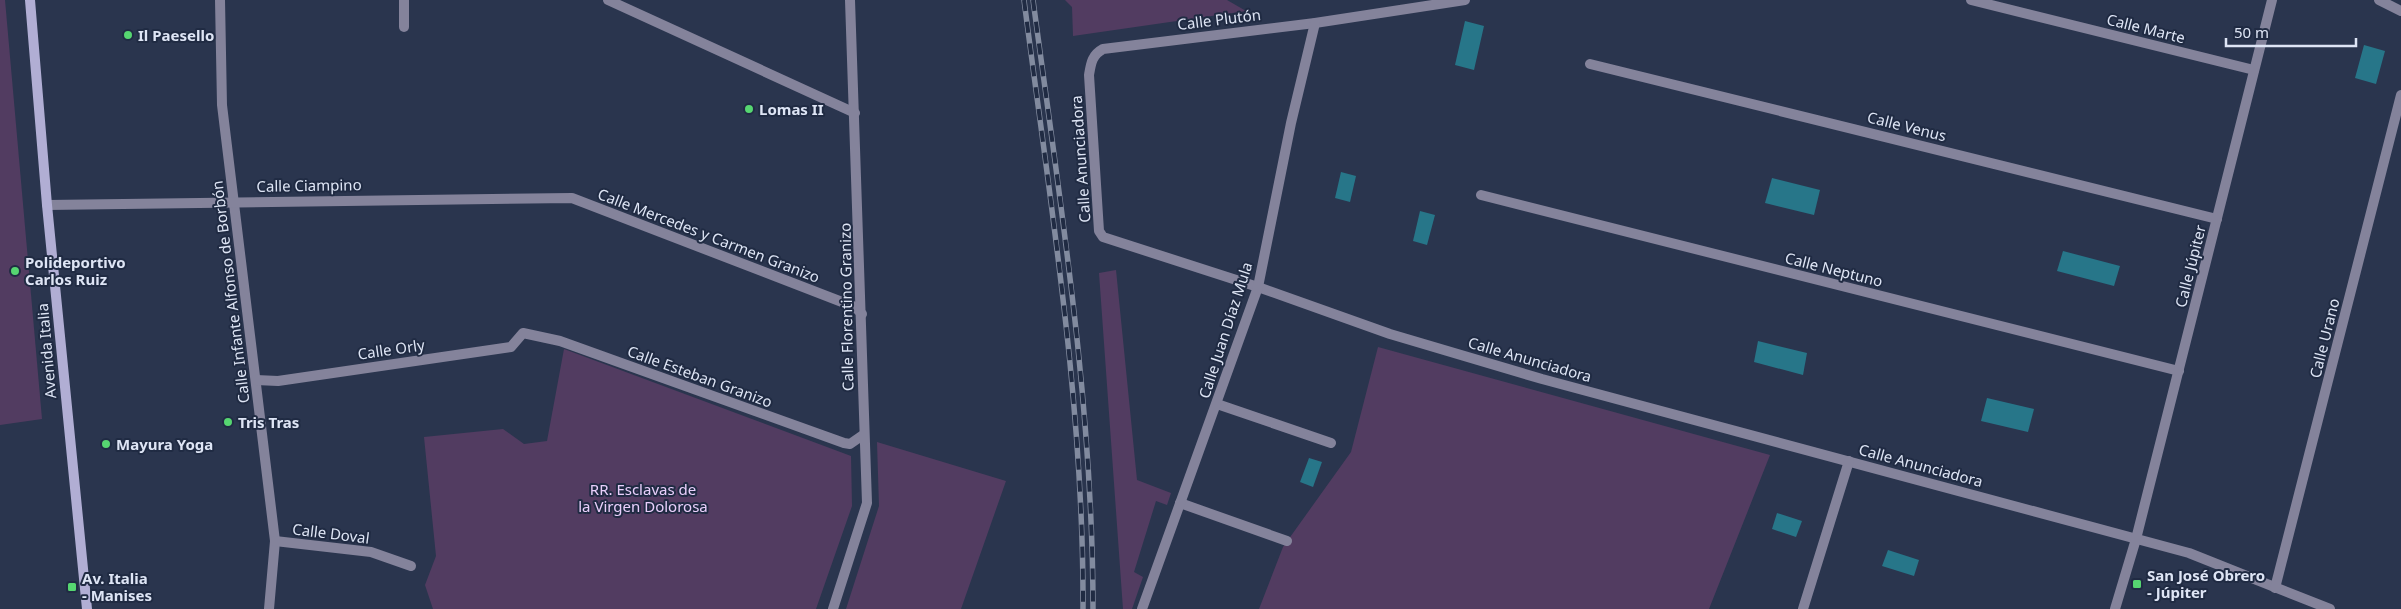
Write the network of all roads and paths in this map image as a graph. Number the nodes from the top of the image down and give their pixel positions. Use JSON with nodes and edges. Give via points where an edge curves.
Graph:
{"nodes":[{"id":1,"x":30,"y":0,"type":"edge"},
{"id":2,"x":220,"y":0,"type":"edge"},
{"id":3,"x":404,"y":0,"type":"edge"},
{"id":4,"x":608,"y":0,"type":"edge"},
{"id":5,"x":850,"y":0,"type":"edge"},
{"id":6,"x":1464,"y":0,"type":"edge"},
{"id":7,"x":1972,"y":0,"type":"edge"},
{"id":8,"x":2272,"y":0,"type":"edge"},
{"id":9,"x":2379,"y":0,"type":"edge"},
{"id":10,"x":2401,"y":10,"type":"edge"},
{"id":11,"x":1316,"y":22,"type":"junction"},
{"id":12,"x":404,"y":27,"type":"dead end"},
{"id":13,"x":1096,"y":53,"type":"joint"},
{"id":14,"x":1590,"y":64,"type":"dead end"},
{"id":15,"x":2254,"y":70,"type":"junction"},
{"id":16,"x":2401,"y":95,"type":"edge"},
{"id":17,"x":855,"y":112,"type":"junction"},
{"id":18,"x":1481,"y":195,"type":"dead end"},
{"id":19,"x":572,"y":198,"type":"joint"},
{"id":20,"x":235,"y":201,"type":"junction"},
{"id":21,"x":48,"y":205,"type":"junction"},
{"id":22,"x":2217,"y":219,"type":"junction"},
{"id":23,"x":1258,"y":287,"type":"junction"},
{"id":24,"x":862,"y":314,"type":"junction"},
{"id":25,"x":523,"y":334,"type":"joint"},
{"id":26,"x":2179,"y":371,"type":"junction"},
{"id":27,"x":256,"y":380,"type":"junction"},
{"id":28,"x":1217,"y":404,"type":"junction"},
{"id":29,"x":863,"y":434,"type":"junction"},
{"id":30,"x":1331,"y":443,"type":"dead end"},
{"id":31,"x":1849,"y":461,"type":"junction"},
{"id":32,"x":1180,"y":502,"type":"junction"},
{"id":33,"x":2136,"y":539,"type":"junction"},
{"id":34,"x":275,"y":541,"type":"junction"},
{"id":35,"x":1287,"y":541,"type":"dead end"},
{"id":36,"x":411,"y":566,"type":"dead end"},
{"id":37,"x":2275,"y":588,"type":"junction"},
{"id":38,"x":88,"y":609,"type":"edge"},
{"id":39,"x":269,"y":609,"type":"edge"},
{"id":40,"x":832,"y":609,"type":"edge"},
{"id":41,"x":1142,"y":609,"type":"edge"},
{"id":42,"x":1803,"y":609,"type":"edge"},
{"id":43,"x":2115,"y":609,"type":"edge"},
{"id":44,"x":2330,"y":609,"type":"edge"}],
"edges":[{"from":1,"to":21,"type":"main road","name":"Avenida Italia"},
{"from":2,"to":20,"type":"street","name":"Calle Infante Alfonso de Borbón","via":[[222,105]]},
{"from":3,"to":12,"type":"street"},
{"from":4,"to":17,"type":"street"},
{"from":5,"to":17,"type":"street","name":"Calle Florentino Granizo"},
{"from":6,"to":11,"type":"street","name":"Calle Plutón"},
{"from":7,"to":15,"type":"street","name":"Calle Marte"},
{"from":8,"to":15,"type":"street","name":"Calle Júpiter"},
{"from":9,"to":10,"type":"street"},
{"from":11,"to":13,"type":"street","name":"Calle Plutón","via":[[1103,49]]},
{"from":11,"to":23,"type":"street","name":"Calle Juan Díaz Mula","via":[[1291,122]]},
{"from":13,"to":23,"type":"street","name":"Calle Anunciadora","via":[[1089,75],[1099,231],[1103,237]]},
{"from":14,"to":22,"type":"street","name":"Calle Venus"},
{"from":15,"to":22,"type":"street","name":"Calle Júpiter"},
{"from":16,"to":37,"type":"street","name":"Calle Urano"},
{"from":17,"to":24,"type":"street","name":"Calle Florentino Granizo"},
{"from":18,"to":26,"type":"street","name":"Calle Neptuno"},
{"from":19,"to":20,"type":"street","name":"Calle Ciampino"},
{"from":19,"to":24,"type":"street","name":"Calle Mercedes y Carmen Granizo","via":[[855,307]]},
{"from":20,"to":21,"type":"street","name":"Calle Ciampino"},
{"from":20,"to":27,"type":"street","name":"Calle Infante Alfonso de Borbón"},
{"from":21,"to":38,"type":"main road","name":"Avenida Italia"},
{"from":22,"to":26,"type":"street","name":"Calle Júpiter"},
{"from":23,"to":28,"type":"street","name":"Calle Juan Díaz Mula"},
{"from":23,"to":31,"type":"street","name":"Calle Anunciadora","via":[[1390,334]]},
{"from":24,"to":29,"type":"street","name":"Calle Florentino Granizo"},
{"from":25,"to":27,"type":"street","name":"Calle Orly","via":[[511,347],[278,381]]},
{"from":25,"to":29,"type":"street","name":"Calle Esteban Granizo","via":[[560,341],[844,444],[850,444]]},
{"from":26,"to":33,"type":"street","name":"Calle Júpiter"},
{"from":27,"to":34,"type":"street","name":"Calle Infante Alfonso de Borbón"},
{"from":28,"to":30,"type":"street"},
{"from":28,"to":32,"type":"street","name":"Calle Juan Díaz Mula"},
{"from":29,"to":40,"type":"street","name":"Calle Florentino Granizo","via":[[867,503]]},
{"from":31,"to":33,"type":"street","name":"Calle Anunciadora"},
{"from":31,"to":42,"type":"street"},
{"from":32,"to":35,"type":"street"},
{"from":32,"to":41,"type":"street","name":"Calle Juan Díaz Mula"},
{"from":33,"to":37,"type":"street","name":"Calle Anunciadora","via":[[2189,553]]},
{"from":33,"to":43,"type":"street","name":"Calle Júpiter"},
{"from":34,"to":36,"type":"street","name":"Calle Doval","via":[[371,552]]},
{"from":34,"to":39,"type":"street","name":"Calle Infante Alfonso de Borbón"},
{"from":37,"to":44,"type":"street","name":"Calle Anunciadora"}]}
